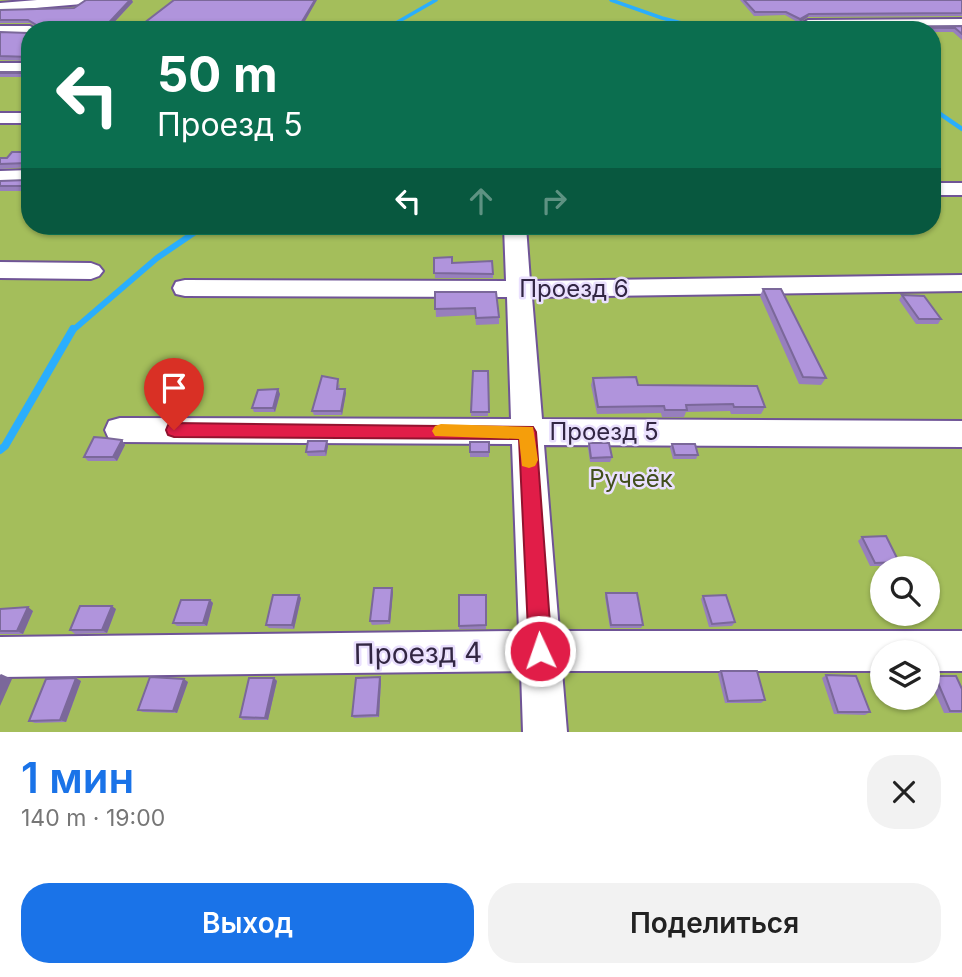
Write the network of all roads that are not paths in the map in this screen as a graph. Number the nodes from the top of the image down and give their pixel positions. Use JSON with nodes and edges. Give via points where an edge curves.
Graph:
{"nodes":[{"id":1,"x":82,"y":0,"type":"edge"},
{"id":2,"x":0,"y":6,"type":"edge"},
{"id":3,"x":941,"y":23,"type":"edge"},
{"id":4,"x":962,"y":23,"type":"edge"},
{"id":5,"x":0,"y":30,"type":"edge"},
{"id":6,"x":21,"y":30,"type":"edge"},
{"id":7,"x":0,"y":68,"type":"edge"},
{"id":8,"x":21,"y":68,"type":"edge"},
{"id":9,"x":0,"y":118,"type":"edge"},
{"id":10,"x":21,"y":118,"type":"edge"},
{"id":11,"x":21,"y":176,"type":"edge"},
{"id":12,"x":0,"y":177,"type":"edge"},
{"id":13,"x":941,"y":189,"type":"edge"},
{"id":14,"x":962,"y":189,"type":"edge"},
{"id":15,"x":516,"y":235,"type":"edge"},
{"id":16,"x":0,"y":270,"type":"edge"},
{"id":17,"x":91,"y":271,"type":"dead end"},
{"id":18,"x":962,"y":283,"type":"edge"},
{"id":19,"x":185,"y":288,"type":"dead end"},
{"id":20,"x":519,"y":289,"type":"junction"},
{"id":21,"x":120,"y":430,"type":"dead end"},
{"id":22,"x":527,"y":432,"type":"junction"},
{"id":23,"x":962,"y":434,"type":"edge"},
{"id":24,"x":540,"y":651,"type":"junction"},
{"id":25,"x":962,"y":651,"type":"edge"},
{"id":26,"x":0,"y":657,"type":"edge"},
{"id":27,"x":545,"y":732,"type":"edge"}],
"edges":[{"from":1,"to":2,"type":"street"},
{"from":3,"to":4,"type":"street"},
{"from":5,"to":6,"type":"street"},
{"from":7,"to":8,"type":"street"},
{"from":9,"to":10,"type":"street"},
{"from":11,"to":12,"type":"street"},
{"from":13,"to":14,"type":"street"},
{"from":15,"to":20,"type":"street"},
{"from":16,"to":17,"type":"street"},
{"from":18,"to":20,"type":"street","name":"Проезд 6"},
{"from":19,"to":20,"type":"street","name":"Проезд 6"},
{"from":20,"to":22,"type":"street"},
{"from":21,"to":22,"type":"street","name":"Проезд 5"},
{"from":22,"to":23,"type":"street","name":"Проезд 5"},
{"from":22,"to":24,"type":"street"},
{"from":24,"to":25,"type":"street","name":"Проезд 4"},
{"from":24,"to":26,"type":"street","name":"Проезд 4"},
{"from":24,"to":27,"type":"street"}]}
